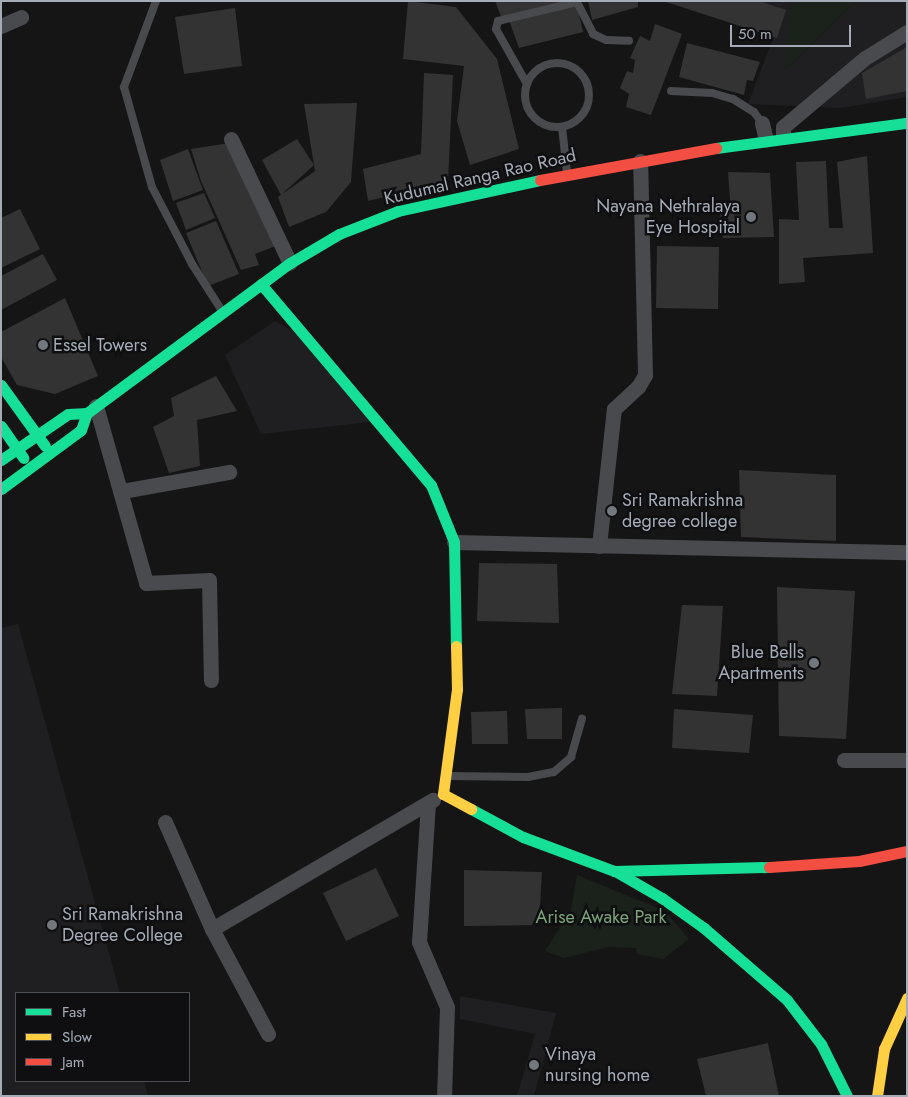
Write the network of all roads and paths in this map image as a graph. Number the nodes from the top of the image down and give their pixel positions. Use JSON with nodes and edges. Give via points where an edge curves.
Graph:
{"nodes":[{"id":1,"x":156,"y":1,"type":"edge"},
{"id":2,"x":21,"y":17,"type":"dead end"},
{"id":3,"x":1,"y":26,"type":"edge"},
{"id":4,"x":907,"y":32,"type":"edge"},
{"id":5,"x":629,"y":41,"type":"dead end"},
{"id":6,"x":527,"y":84,"type":"junction"},
{"id":7,"x":671,"y":91,"type":"dead end"},
{"id":8,"x":762,"y":123,"type":"joint"},
{"id":9,"x":907,"y":123,"type":"edge"},
{"id":10,"x":562,"y":127,"type":"junction"},
{"id":11,"x":783,"y":137,"type":"junction"},
{"id":12,"x":232,"y":139,"type":"dead end"},
{"id":13,"x":766,"y":140,"type":"junction"},
{"id":14,"x":640,"y":161,"type":"junction"},
{"id":15,"x":568,"y":174,"type":"junction"},
{"id":16,"x":290,"y":263,"type":"junction"},
{"id":17,"x":261,"y":284,"type":"junction"},
{"id":18,"x":222,"y":311,"type":"junction"},
{"id":19,"x":1,"y":385,"type":"edge"},
{"id":20,"x":92,"y":410,"type":"junction"},
{"id":21,"x":1,"y":426,"type":"edge"},
{"id":22,"x":37,"y":435,"type":"junction"},
{"id":23,"x":15,"y":449,"type":"junction"},
{"id":24,"x":50,"y":452,"type":"junction"},
{"id":25,"x":1,"y":460,"type":"edge"},
{"id":26,"x":30,"y":466,"type":"junction"},
{"id":27,"x":229,"y":472,"type":"dead end"},
{"id":28,"x":1,"y":489,"type":"edge"},
{"id":29,"x":122,"y":491,"type":"junction"},
{"id":30,"x":454,"y":542,"type":"junction"},
{"id":31,"x":600,"y":546,"type":"junction"},
{"id":32,"x":907,"y":552,"type":"edge"},
{"id":33,"x":211,"y":680,"type":"dead end"},
{"id":34,"x":582,"y":719,"type":"dead end"},
{"id":35,"x":844,"y":760,"type":"dead end"},
{"id":36,"x":907,"y":760,"type":"edge"},
{"id":37,"x":446,"y":776,"type":"junction"},
{"id":38,"x":443,"y":794,"type":"junction"},
{"id":39,"x":428,"y":803,"type":"junction"},
{"id":40,"x":166,"y":822,"type":"dead end"},
{"id":41,"x":907,"y":851,"type":"edge"},
{"id":42,"x":614,"y":871,"type":"junction"},
{"id":43,"x":212,"y":929,"type":"junction"},
{"id":44,"x":907,"y":998,"type":"edge"},
{"id":45,"x":268,"y":1034,"type":"dead end"},
{"id":46,"x":444,"y":1096,"type":"edge"},
{"id":47,"x":847,"y":1096,"type":"edge"},
{"id":48,"x":877,"y":1096,"type":"edge"}],
"edges":[{"from":1,"to":18,"type":"lane","via":[[124,87],[152,187],[192,264]]},
{"from":2,"to":3,"type":"street"},
{"from":4,"to":11,"type":"street","via":[[865,58],[783,127]]},
{"from":5,"to":6,"type":"lane","via":[[606,40],[593,34],[577,2],[498,20],[496,29]]},
{"from":6,"to":10,"type":"lane","via":[[524,95],[532,115],[540,122]]},
{"from":6,"to":10,"type":"lane","via":[[536,71],[551,64],[562,64],[580,73],[588,90],[585,110],[571,124]]},
{"from":7,"to":8,"type":"lane","via":[[712,93],[733,99],[754,112]]},
{"from":8,"to":13,"type":"street"},
{"from":9,"to":11,"type":"street","name":"Kudumal Ranga Rao Road"},
{"from":10,"to":15,"type":"lane"},
{"from":11,"to":13,"type":"street","name":"Kudumal Ranga Rao Road"},
{"from":12,"to":16,"type":"street"},
{"from":13,"to":14,"type":"street","name":"Kudumal Ranga Rao Road"},
{"from":14,"to":15,"type":"street","name":"Kudumal Ranga Rao Road"},
{"from":14,"to":31,"type":"street","via":[[645,375],[638,387],[614,409]]},
{"from":15,"to":16,"type":"street","name":"Kudumal Ranga Rao Road","via":[[398,211],[339,234]]},
{"from":16,"to":17,"type":"street","name":"Kudumal Ranga Rao Road"},
{"from":17,"to":18,"type":"street","name":"Kudumal Ranga Rao Road"},
{"from":17,"to":30,"type":"street","via":[[431,485]]},
{"from":18,"to":20,"type":"street","name":"Kudumal Ranga Rao Road"},
{"from":19,"to":22,"type":"street"},
{"from":20,"to":22,"type":"street","name":"Kudumal Ranga Rao Road","via":[[68,414]]},
{"from":20,"to":24,"type":"street","via":[[81,430]]},
{"from":20,"to":29,"type":"street"},
{"from":21,"to":23,"type":"street"},
{"from":22,"to":23,"type":"street","name":"Kudumal Ranga Rao Road"},
{"from":22,"to":24,"type":"street"},
{"from":23,"to":25,"type":"street","name":"Kudumal Ranga Rao Road"},
{"from":23,"to":26,"type":"street"},
{"from":24,"to":26,"type":"street"},
{"from":26,"to":28,"type":"street"},
{"from":27,"to":29,"type":"street"},
{"from":29,"to":33,"type":"street","via":[[146,583],[209,580]]},
{"from":30,"to":31,"type":"street"},
{"from":30,"to":37,"type":"street","via":[[457,689]]},
{"from":31,"to":32,"type":"street"},
{"from":34,"to":37,"type":"lane","via":[[571,757],[554,772],[528,777]]},
{"from":35,"to":36,"type":"street"},
{"from":37,"to":38,"type":"street"},
{"from":38,"to":39,"type":"street"},
{"from":38,"to":42,"type":"street","via":[[524,837]]},
{"from":39,"to":43,"type":"street"},
{"from":39,"to":46,"type":"street","via":[[419,942],[448,1008]]},
{"from":40,"to":43,"type":"street"},
{"from":41,"to":42,"type":"street","via":[[831,863]]},
{"from":42,"to":47,"type":"street","via":[[662,898],[704,928],[787,1000],[821,1044]]},
{"from":43,"to":45,"type":"street"},
{"from":44,"to":48,"type":"street","via":[[884,1049]]}]}
